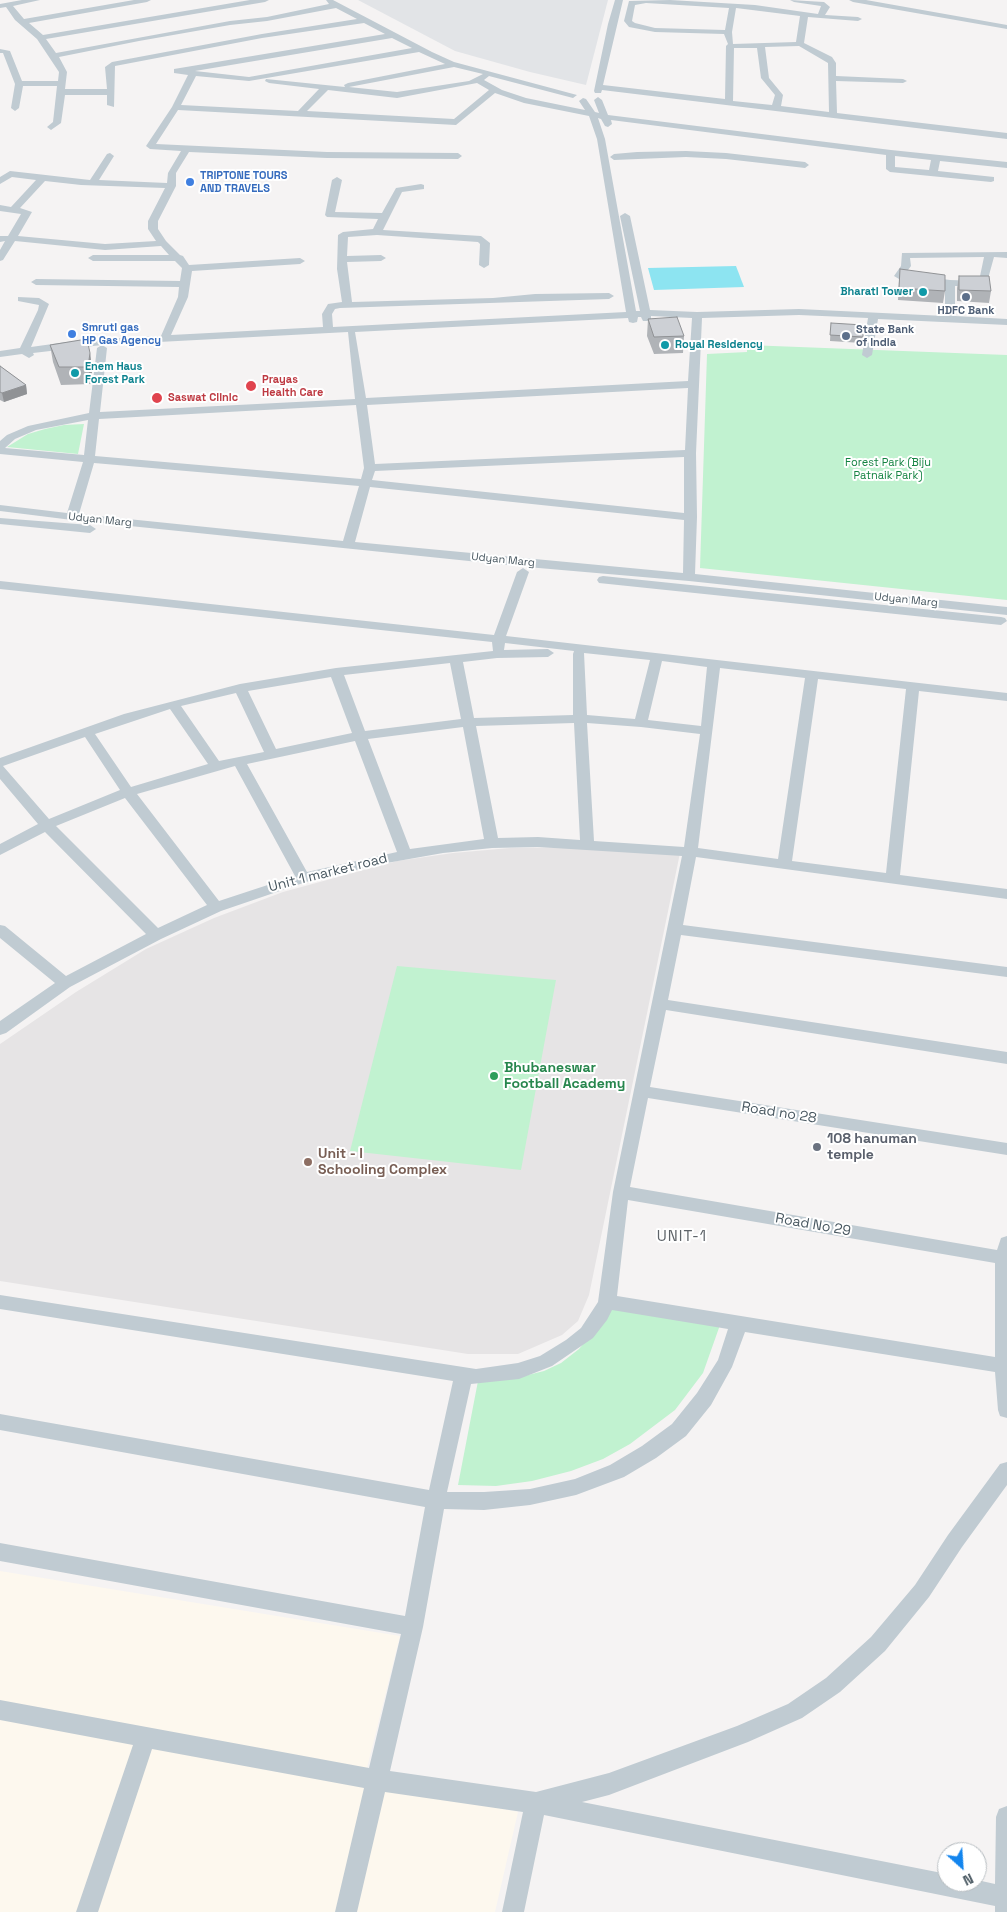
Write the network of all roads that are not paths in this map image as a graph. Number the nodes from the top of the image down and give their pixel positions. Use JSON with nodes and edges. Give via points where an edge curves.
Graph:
{"nodes":[{"id":1,"x":36,"y":0,"type":"edge"},
{"id":2,"x":147,"y":0,"type":"edge"},
{"id":3,"x":265,"y":0,"type":"edge"},
{"id":4,"x":327,"y":0,"type":"edge"},
{"id":5,"x":619,"y":0,"type":"edge"},
{"id":6,"x":794,"y":0,"type":"edge"},
{"id":7,"x":853,"y":0,"type":"edge"},
{"id":8,"x":876,"y":0,"type":"edge"},
{"id":9,"x":634,"y":1,"type":"edge"},
{"id":10,"x":338,"y":3,"type":"edge"},
{"id":11,"x":4,"y":6,"type":"edge"},
{"id":12,"x":733,"y":6,"type":"junction"},
{"id":13,"x":804,"y":14,"type":"junction"},
{"id":14,"x":820,"y":17,"type":"junction"},
{"id":15,"x":364,"y":18,"type":"junction"},
{"id":16,"x":858,"y":20,"type":"dead end"},
{"id":17,"x":23,"y":22,"type":"junction"},
{"id":18,"x":1007,"y":22,"type":"edge"},
{"id":19,"x":1007,"y":27,"type":"edge"},
{"id":20,"x":728,"y":32,"type":"junction"},
{"id":21,"x":393,"y":34,"type":"junction"},
{"id":22,"x":40,"y":38,"type":"junction"},
{"id":23,"x":800,"y":44,"type":"junction"},
{"id":24,"x":730,"y":46,"type":"junction"},
{"id":25,"x":762,"y":46,"type":"junction"},
{"id":26,"x":420,"y":49,"type":"junction"},
{"id":27,"x":0,"y":51,"type":"edge"},
{"id":28,"x":54,"y":56,"type":"junction"},
{"id":29,"x":149,"y":57,"type":"junction"},
{"id":30,"x":466,"y":61,"type":"junction"},
{"id":31,"x":453,"y":64,"type":"junction"},
{"id":32,"x":170,"y":68,"type":"junction"},
{"id":33,"x":193,"y":74,"type":"junction"},
{"id":34,"x":489,"y":74,"type":"junction"},
{"id":35,"x":832,"y":78,"type":"junction"},
{"id":36,"x":249,"y":79,"type":"junction"},
{"id":37,"x":478,"y":80,"type":"junction"},
{"id":38,"x":903,"y":81,"type":"dead end"},
{"id":39,"x":62,"y":83,"type":"junction"},
{"id":40,"x":19,"y":84,"type":"junction"},
{"id":41,"x":329,"y":87,"type":"junction"},
{"id":42,"x":495,"y":89,"type":"junction"},
{"id":43,"x":62,"y":92,"type":"junction"},
{"id":44,"x":111,"y":92,"type":"junction"},
{"id":45,"x":414,"y":92,"type":"junction"},
{"id":46,"x":589,"y":92,"type":"junction"},
{"id":47,"x":583,"y":101,"type":"junction"},
{"id":48,"x":728,"y":102,"type":"junction"},
{"id":49,"x":111,"y":105,"type":"dead end"},
{"id":50,"x":176,"y":107,"type":"junction"},
{"id":51,"x":15,"y":108,"type":"dead end"},
{"id":52,"x":776,"y":108,"type":"junction"},
{"id":53,"x":397,"y":112,"type":"junction"},
{"id":54,"x":301,"y":113,"type":"junction"},
{"id":55,"x":833,"y":114,"type":"junction"},
{"id":56,"x":593,"y":115,"type":"junction"},
{"id":57,"x":606,"y":118,"type":"junction"},
{"id":58,"x":51,"y":127,"type":"dead end"},
{"id":59,"x":1007,"y":136,"type":"edge"},
{"id":60,"x":187,"y":149,"type":"junction"},
{"id":61,"x":891,"y":153,"type":"junction"},
{"id":62,"x":110,"y":156,"type":"dead end"},
{"id":63,"x":458,"y":156,"type":"dead end"},
{"id":64,"x":936,"y":157,"type":"junction"},
{"id":65,"x":805,"y":165,"type":"dead end"},
{"id":66,"x":1007,"y":165,"type":"edge"},
{"id":67,"x":0,"y":168,"type":"edge"},
{"id":68,"x":933,"y":173,"type":"junction"},
{"id":69,"x":10,"y":174,"type":"junction"},
{"id":70,"x":42,"y":178,"type":"junction"},
{"id":71,"x":991,"y":179,"type":"dead end"},
{"id":72,"x":337,"y":180,"type":"dead end"},
{"id":73,"x":0,"y":181,"type":"edge"},
{"id":74,"x":93,"y":182,"type":"junction"},
{"id":75,"x":171,"y":186,"type":"junction"},
{"id":76,"x":421,"y":187,"type":"dead end"},
{"id":77,"x":0,"y":208,"type":"edge"},
{"id":78,"x":13,"y":210,"type":"junction"},
{"id":79,"x":384,"y":216,"type":"junction"},
{"id":80,"x":622,"y":225,"type":"junction"},
{"id":81,"x":377,"y":232,"type":"junction"},
{"id":82,"x":13,"y":238,"type":"junction"},
{"id":83,"x":0,"y":239,"type":"edge"},
{"id":84,"x":163,"y":243,"type":"junction"},
{"id":85,"x":990,"y":254,"type":"junction"},
{"id":86,"x":1007,"y":255,"type":"edge"},
{"id":87,"x":0,"y":258,"type":"edge"},
{"id":88,"x":93,"y":258,"type":"dead end"},
{"id":89,"x":180,"y":258,"type":"junction"},
{"id":90,"x":342,"y":258,"type":"junction"},
{"id":91,"x":381,"y":258,"type":"dead end"},
{"id":92,"x":300,"y":261,"type":"dead end"},
{"id":93,"x":484,"y":265,"type":"dead end"},
{"id":94,"x":187,"y":268,"type":"junction"},
{"id":95,"x":36,"y":282,"type":"dead end"},
{"id":96,"x":950,"y":283,"type":"junction"},
{"id":97,"x":184,"y":284,"type":"junction"},
{"id":98,"x":609,"y":296,"type":"dead end"},
{"id":99,"x":22,"y":299,"type":"dead end"},
{"id":100,"x":347,"y":304,"type":"junction"},
{"id":101,"x":696,"y":315,"type":"junction"},
{"id":102,"x":874,"y":315,"type":"junction"},
{"id":103,"x":646,"y":316,"type":"junction"},
{"id":104,"x":632,"y":317,"type":"junction"},
{"id":105,"x":950,"y":318,"type":"junction"},
{"id":106,"x":1007,"y":322,"type":"edge"},
{"id":107,"x":328,"y":331,"type":"junction"},
{"id":108,"x":352,"y":334,"type":"junction"},
{"id":109,"x":164,"y":340,"type":"junction"},
{"id":110,"x":102,"y":348,"type":"junction"},
{"id":111,"x":26,"y":353,"type":"junction"},
{"id":112,"x":0,"y":354,"type":"edge"},
{"id":113,"x":867,"y":355,"type":"dead end"},
{"id":114,"x":0,"y":360,"type":"edge"},
{"id":115,"x":694,"y":384,"type":"junction"},
{"id":116,"x":361,"y":401,"type":"junction"},
{"id":117,"x":93,"y":416,"type":"junction"},
{"id":118,"x":0,"y":449,"type":"edge"},
{"id":119,"x":690,"y":453,"type":"junction"},
{"id":120,"x":89,"y":460,"type":"junction"},
{"id":121,"x":370,"y":468,"type":"junction"},
{"id":122,"x":366,"y":483,"type":"junction"},
{"id":123,"x":0,"y":508,"type":"edge"},
{"id":124,"x":72,"y":517,"type":"junction"},
{"id":125,"x":691,"y":517,"type":"junction"},
{"id":126,"x":0,"y":520,"type":"edge"},
{"id":127,"x":348,"y":545,"type":"junction"},
{"id":128,"x":523,"y":572,"type":"junction"},
{"id":129,"x":689,"y":577,"type":"junction"},
{"id":130,"x":0,"y":585,"type":"edge"},
{"id":131,"x":737,"y":588,"type":"junction"},
{"id":132,"x":1007,"y":611,"type":"edge"},
{"id":133,"x":1007,"y":622,"type":"edge"},
{"id":134,"x":499,"y":639,"type":"junction"},
{"id":135,"x":619,"y":653,"type":"junction"},
{"id":136,"x":497,"y":654,"type":"junction"},
{"id":137,"x":579,"y":654,"type":"junction"},
{"id":138,"x":657,"y":658,"type":"junction"},
{"id":139,"x":456,"y":660,"type":"junction"},
{"id":140,"x":714,"y":664,"type":"junction"},
{"id":141,"x":336,"y":672,"type":"junction"},
{"id":142,"x":812,"y":676,"type":"junction"},
{"id":143,"x":913,"y":687,"type":"junction"},
{"id":144,"x":240,"y":688,"type":"junction"},
{"id":145,"x":1007,"y":697,"type":"edge"},
{"id":146,"x":173,"y":704,"type":"junction"},
{"id":147,"x":580,"y":719,"type":"junction"},
{"id":148,"x":467,"y":722,"type":"junction"},
{"id":149,"x":641,"y":722,"type":"junction"},
{"id":150,"x":87,"y":731,"type":"junction"},
{"id":151,"x":707,"y":731,"type":"junction"},
{"id":152,"x":360,"y":736,"type":"junction"},
{"id":153,"x":271,"y":753,"type":"junction"},
{"id":154,"x":239,"y":761,"type":"junction"},
{"id":155,"x":0,"y":763,"type":"edge"},
{"id":156,"x":216,"y":766,"type":"junction"},
{"id":157,"x":0,"y":770,"type":"edge"},
{"id":158,"x":128,"y":792,"type":"junction"},
{"id":159,"x":47,"y":824,"type":"junction"},
{"id":160,"x":492,"y":843,"type":"junction"},
{"id":161,"x":587,"y":845,"type":"junction"},
{"id":162,"x":0,"y":850,"type":"edge"},
{"id":163,"x":690,"y":852,"type":"junction"},
{"id":164,"x":404,"y":855,"type":"junction"},
{"id":165,"x":784,"y":865,"type":"junction"},
{"id":166,"x":303,"y":878,"type":"junction"},
{"id":167,"x":893,"y":878,"type":"junction"},
{"id":168,"x":1007,"y":894,"type":"edge"},
{"id":169,"x":216,"y":907,"type":"junction"},
{"id":170,"x":0,"y":930,"type":"edge"},
{"id":171,"x":673,"y":930,"type":"junction"},
{"id":172,"x":156,"y":935,"type":"junction"},
{"id":173,"x":1007,"y":972,"type":"edge"},
{"id":174,"x":65,"y":983,"type":"junction"},
{"id":175,"x":659,"y":1004,"type":"junction"},
{"id":176,"x":0,"y":1029,"type":"edge"},
{"id":177,"x":1007,"y":1058,"type":"edge"},
{"id":178,"x":640,"y":1091,"type":"junction"},
{"id":179,"x":1007,"y":1149,"type":"edge"},
{"id":180,"x":621,"y":1192,"type":"junction"},
{"id":181,"x":1006,"y":1250,"type":"edge"},
{"id":182,"x":0,"y":1302,"type":"edge"},
{"id":183,"x":607,"y":1302,"type":"junction"},
{"id":184,"x":738,"y":1324,"type":"junction"},
{"id":185,"x":1004,"y":1366,"type":"junction"},
{"id":186,"x":464,"y":1375,"type":"junction"},
{"id":187,"x":1007,"y":1410,"type":"edge"},
{"id":188,"x":0,"y":1422,"type":"edge"},
{"id":189,"x":1007,"y":1470,"type":"edge"},
{"id":190,"x":436,"y":1500,"type":"junction"},
{"id":191,"x":0,"y":1552,"type":"edge"},
{"id":192,"x":413,"y":1626,"type":"junction"},
{"id":193,"x":0,"y":1710,"type":"edge"},
{"id":194,"x":146,"y":1736,"type":"junction"},
{"id":195,"x":377,"y":1780,"type":"junction"},
{"id":196,"x":536,"y":1803,"type":"junction"},
{"id":197,"x":1007,"y":1817,"type":"edge"},
{"id":198,"x":1006,"y":1902,"type":"edge"},
{"id":199,"x":87,"y":1912,"type":"edge"},
{"id":200,"x":346,"y":1912,"type":"edge"},
{"id":201,"x":513,"y":1912,"type":"edge"}],
"edges":[{"from":1,"to":11,"type":"street"},
{"from":2,"to":17,"type":"street"},
{"from":3,"to":22,"type":"street"},
{"from":4,"to":10,"type":"street"},
{"from":5,"to":46,"type":"street"},
{"from":6,"to":14,"type":"street","via":[[824,4],[826,7]]},
{"from":7,"to":19,"type":"street"},
{"from":8,"to":18,"type":"street"},
{"from":9,"to":12,"type":"street"},
{"from":9,"to":20,"type":"street","via":[[628,20],[632,25],[655,30]]},
{"from":10,"to":15,"type":"street"},
{"from":10,"to":28,"type":"street","via":[[266,19]]},
{"from":11,"to":17,"type":"street"},
{"from":12,"to":13,"type":"street"},
{"from":12,"to":20,"type":"street"},
{"from":13,"to":14,"type":"street"},
{"from":13,"to":23,"type":"street"},
{"from":14,"to":16,"type":"street"},
{"from":15,"to":21,"type":"street"},
{"from":15,"to":29,"type":"street"},
{"from":15,"to":30,"type":"street","via":[[439,53]]},
{"from":17,"to":22,"type":"street"},
{"from":20,"to":24,"type":"street"},
{"from":21,"to":26,"type":"street"},
{"from":21,"to":32,"type":"street"},
{"from":22,"to":28,"type":"street"},
{"from":23,"to":25,"type":"street"},
{"from":23,"to":35,"type":"street","via":[[829,59]]},
{"from":24,"to":25,"type":"street"},
{"from":24,"to":48,"type":"street"},
{"from":25,"to":52,"type":"street","via":[[765,78],[779,95]]},
{"from":26,"to":31,"type":"street"},
{"from":26,"to":36,"type":"street"},
{"from":27,"to":40,"type":"street","via":[[6,51]]},
{"from":28,"to":39,"type":"street","via":[[63,72]]},
{"from":29,"to":32,"type":"street"},
{"from":29,"to":44,"type":"street","via":[[109,65]]},
{"from":30,"to":31,"type":"street"},
{"from":30,"to":46,"type":"street"},
{"from":31,"to":34,"type":"street"},
{"from":31,"to":41,"type":"street"},
{"from":32,"to":33,"type":"street"},
{"from":33,"to":36,"type":"street"},
{"from":33,"to":50,"type":"street"},
{"from":34,"to":37,"type":"street"},
{"from":34,"to":46,"type":"street"},
{"from":35,"to":38,"type":"street"},
{"from":35,"to":55,"type":"street"},
{"from":36,"to":41,"type":"street"},
{"from":37,"to":42,"type":"street"},
{"from":37,"to":45,"type":"street"},
{"from":39,"to":40,"type":"street"},
{"from":39,"to":43,"type":"street"},
{"from":40,"to":51,"type":"street"},
{"from":41,"to":45,"type":"street","via":[[397,95]]},
{"from":41,"to":54,"type":"street"},
{"from":42,"to":53,"type":"street","via":[[456,122]]},
{"from":42,"to":56,"type":"street","via":[[524,100]]},
{"from":43,"to":44,"type":"street"},
{"from":43,"to":58,"type":"street","via":[[57,123]]},
{"from":44,"to":49,"type":"street"},
{"from":45,"to":53,"type":"street"},
{"from":46,"to":47,"type":"street"},
{"from":46,"to":47,"type":"street","via":[[575,98]]},
{"from":46,"to":48,"type":"street"},
{"from":46,"to":57,"type":"street"},
{"from":47,"to":56,"type":"street"},
{"from":48,"to":52,"type":"street"},
{"from":50,"to":54,"type":"street"},
{"from":50,"to":60,"type":"street","via":[[150,146]]},
{"from":52,"to":55,"type":"street"},
{"from":53,"to":54,"type":"street"},
{"from":55,"to":59,"type":"street"},
{"from":56,"to":57,"type":"street"},
{"from":56,"to":80,"type":"street","via":[[621,208]]},
{"from":57,"to":61,"type":"street"},
{"from":57,"to":65,"type":"street","via":[[615,162],[686,154]]},
{"from":60,"to":63,"type":"street","via":[[354,156]]},
{"from":60,"to":75,"type":"street","via":[[172,173]]},
{"from":61,"to":64,"type":"street"},
{"from":61,"to":68,"type":"street","via":[[890,169]]},
{"from":62,"to":74,"type":"street"},
{"from":64,"to":66,"type":"street"},
{"from":64,"to":68,"type":"street"},
{"from":67,"to":69,"type":"street"},
{"from":68,"to":71,"type":"street"},
{"from":69,"to":70,"type":"street"},
{"from":69,"to":73,"type":"street"},
{"from":70,"to":74,"type":"street"},
{"from":70,"to":78,"type":"street"},
{"from":72,"to":79,"type":"street","via":[[330,215]]},
{"from":74,"to":75,"type":"street"},
{"from":75,"to":84,"type":"street","via":[[153,221],[153,229]]},
{"from":76,"to":79,"type":"street","via":[[398,190]]},
{"from":77,"to":78,"type":"street"},
{"from":78,"to":82,"type":"street","via":[[27,212]]},
{"from":79,"to":81,"type":"street"},
{"from":80,"to":103,"type":"street"},
{"from":80,"to":104,"type":"street"},
{"from":81,"to":90,"type":"street","via":[[343,235]]},
{"from":81,"to":93,"type":"street","via":[[481,239],[485,243]]},
{"from":82,"to":83,"type":"street"},
{"from":82,"to":84,"type":"street","via":[[105,246]]},
{"from":82,"to":87,"type":"street"},
{"from":84,"to":89,"type":"street"},
{"from":85,"to":86,"type":"street"},
{"from":85,"to":96,"type":"street","via":[[983,284]]},
{"from":85,"to":96,"type":"street","via":[[905,255],[906,266],[899,276]]},
{"from":88,"to":89,"type":"street"},
{"from":89,"to":94,"type":"street"},
{"from":90,"to":91,"type":"street"},
{"from":90,"to":100,"type":"street"},
{"from":92,"to":94,"type":"street"},
{"from":94,"to":97,"type":"street"},
{"from":95,"to":97,"type":"street"},
{"from":96,"to":105,"type":"street"},
{"from":97,"to":109,"type":"street","via":[[183,296]]},
{"from":98,"to":100,"type":"street"},
{"from":99,"to":111,"type":"street","via":[[44,304]]},
{"from":100,"to":107,"type":"street","via":[[330,308],[326,314]]},
{"from":101,"to":102,"type":"street","via":[[799,312]]},
{"from":101,"to":103,"type":"street"},
{"from":101,"to":115,"type":"street"},
{"from":102,"to":105,"type":"street"},
{"from":102,"to":113,"type":"street"},
{"from":103,"to":104,"type":"street"},
{"from":104,"to":107,"type":"street"},
{"from":104,"to":108,"type":"street"},
{"from":105,"to":106,"type":"street"},
{"from":107,"to":109,"type":"street"},
{"from":108,"to":110,"type":"street"},
{"from":108,"to":116,"type":"street"},
{"from":109,"to":111,"type":"street","via":[[80,343]]},
{"from":110,"to":111,"type":"street"},
{"from":110,"to":117,"type":"street"},
{"from":111,"to":112,"type":"street"},
{"from":111,"to":114,"type":"street"},
{"from":115,"to":116,"type":"street"},
{"from":115,"to":119,"type":"street"},
{"from":116,"to":117,"type":"street"},
{"from":116,"to":121,"type":"street"},
{"from":117,"to":118,"type":"street","via":[[32,428],[11,437]]},
{"from":117,"to":120,"type":"street"},
{"from":118,"to":120,"type":"street"},
{"from":119,"to":121,"type":"street"},
{"from":119,"to":125,"type":"street"},
{"from":120,"to":122,"type":"street"},
{"from":120,"to":124,"type":"street"},
{"from":121,"to":122,"type":"street"},
{"from":122,"to":125,"type":"street"},
{"from":122,"to":127,"type":"street"},
{"from":123,"to":124,"type":"street","name":"Udyan Marg"},
{"from":124,"to":127,"type":"street","name":"Udyan Marg"},
{"from":125,"to":129,"type":"street"},
{"from":126,"to":128,"type":"street","name":"Udyan Marg"},
{"from":127,"to":129,"type":"street","name":"Udyan Marg"},
{"from":128,"to":131,"type":"street","name":"Udyan Marg"},
{"from":128,"to":134,"type":"street"},
{"from":129,"to":131,"type":"street","name":"Udyan Marg"},
{"from":130,"to":134,"type":"street"},
{"from":131,"to":132,"type":"street","name":"Udyan Marg"},
{"from":131,"to":133,"type":"street","name":"Udyan Marg"},
{"from":134,"to":135,"type":"street"},
{"from":134,"to":136,"type":"street"},
{"from":135,"to":137,"type":"street"},
{"from":135,"to":138,"type":"street"},
{"from":136,"to":137,"type":"street"},
{"from":136,"to":139,"type":"street"},
{"from":137,"to":147,"type":"street"},
{"from":138,"to":140,"type":"street"},
{"from":138,"to":149,"type":"street"},
{"from":139,"to":141,"type":"street"},
{"from":139,"to":148,"type":"street"},
{"from":140,"to":142,"type":"street"},
{"from":140,"to":151,"type":"street"},
{"from":141,"to":144,"type":"street"},
{"from":141,"to":152,"type":"street"},
{"from":142,"to":143,"type":"street"},
{"from":142,"to":165,"type":"street"},
{"from":143,"to":145,"type":"street"},
{"from":143,"to":167,"type":"street"},
{"from":144,"to":146,"type":"street"},
{"from":144,"to":153,"type":"street"},
{"from":146,"to":150,"type":"street"},
{"from":146,"to":156,"type":"street"},
{"from":147,"to":148,"type":"street"},
{"from":147,"to":149,"type":"street"},
{"from":147,"to":161,"type":"street"},
{"from":148,"to":152,"type":"street"},
{"from":148,"to":160,"type":"street"},
{"from":149,"to":151,"type":"street"},
{"from":150,"to":155,"type":"street"},
{"from":150,"to":158,"type":"street"},
{"from":151,"to":163,"type":"street"},
{"from":152,"to":153,"type":"street"},
{"from":152,"to":164,"type":"street"},
{"from":153,"to":154,"type":"street"},
{"from":154,"to":156,"type":"street"},
{"from":154,"to":166,"type":"street"},
{"from":156,"to":158,"type":"street"},
{"from":157,"to":159,"type":"street"},
{"from":158,"to":159,"type":"street"},
{"from":158,"to":169,"type":"street"},
{"from":159,"to":162,"type":"street"},
{"from":159,"to":172,"type":"street"},
{"from":160,"to":161,"type":"street","name":"Unit 1 market road"},
{"from":160,"to":164,"type":"street","name":"Unit 1 market road"},
{"from":161,"to":163,"type":"street","name":"Unit 1 market road"},
{"from":163,"to":165,"type":"street","name":"Unit 1 market road"},
{"from":163,"to":171,"type":"street"},
{"from":164,"to":166,"type":"street","name":"Unit 1 market road"},
{"from":165,"to":167,"type":"street","name":"Unit 1 market road"},
{"from":166,"to":169,"type":"street","name":"Unit 1 market road"},
{"from":167,"to":168,"type":"street","name":"Unit 1 market road"},
{"from":169,"to":172,"type":"street","name":"Unit 1 market road"},
{"from":170,"to":174,"type":"street"},
{"from":171,"to":173,"type":"street"},
{"from":171,"to":175,"type":"street"},
{"from":172,"to":174,"type":"street","name":"Unit 1 market road"},
{"from":174,"to":176,"type":"street","name":"Unit 1 market road"},
{"from":175,"to":177,"type":"street"},
{"from":175,"to":178,"type":"street"},
{"from":178,"to":179,"type":"street","name":"Road no 28"},
{"from":178,"to":180,"type":"street"},
{"from":180,"to":181,"type":"street","name":"Road No 29"},
{"from":180,"to":183,"type":"street"},
{"from":181,"to":185,"type":"street"},
{"from":182,"to":186,"type":"street"},
{"from":183,"to":184,"type":"street"},
{"from":183,"to":186,"type":"street","via":[[587,1333],[546,1361],[520,1371],[476,1377]]},
{"from":184,"to":185,"type":"street"},
{"from":184,"to":190,"type":"street","via":[[726,1362],[704,1399],[679,1430],[617,1471],[576,1487],[530,1497],[484,1501]]},
{"from":185,"to":187,"type":"street"},
{"from":186,"to":190,"type":"street"},
{"from":188,"to":190,"type":"street"},
{"from":189,"to":196,"type":"street","via":[[922,1591],[878,1644],[833,1685],[795,1711],[741,1735],[609,1784]]},
{"from":190,"to":192,"type":"street"},
{"from":191,"to":192,"type":"street"},
{"from":192,"to":195,"type":"street"},
{"from":193,"to":194,"type":"street"},
{"from":194,"to":195,"type":"street"},
{"from":194,"to":199,"type":"street"},
{"from":195,"to":196,"type":"street"},
{"from":195,"to":200,"type":"street"},
{"from":196,"to":198,"type":"street"},
{"from":196,"to":201,"type":"street"},
{"from":197,"to":198,"type":"street"}]}
